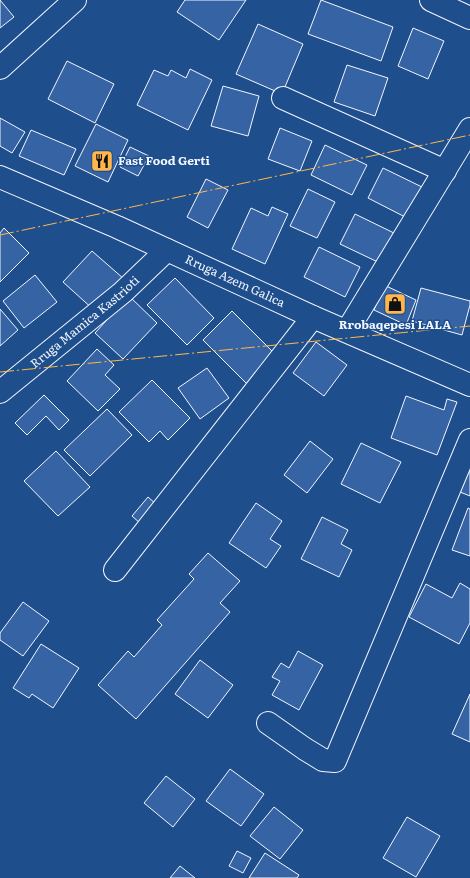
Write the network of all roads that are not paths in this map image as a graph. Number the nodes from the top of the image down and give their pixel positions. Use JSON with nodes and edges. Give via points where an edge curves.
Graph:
{"nodes":[{"id":1,"x":75,"y":0,"type":"edge"},
{"id":2,"x":431,"y":0,"type":"edge"},
{"id":3,"x":470,"y":18,"type":"edge"},
{"id":4,"x":0,"y":68,"type":"edge"},
{"id":5,"x":283,"y":98,"type":"dead end"},
{"id":6,"x":470,"y":130,"type":"edge"},
{"id":7,"x":444,"y":171,"type":"junction"},
{"id":8,"x":0,"y":177,"type":"edge"},
{"id":9,"x":168,"y":250,"type":"junction"},
{"id":10,"x":313,"y":316,"type":"junction"},
{"id":11,"x":347,"y":331,"type":"junction"},
{"id":12,"x":470,"y":385,"type":"edge"},
{"id":13,"x":0,"y":392,"type":"edge"},
{"id":14,"x":470,"y":440,"type":"edge"},
{"id":15,"x":115,"y":570,"type":"dead end"},
{"id":16,"x":268,"y":723,"type":"dead end"}],
"edges":[{"from":1,"to":4,"type":"street"},
{"from":2,"to":3,"type":"street"},
{"from":5,"to":7,"type":"street"},
{"from":6,"to":7,"type":"street"},
{"from":7,"to":11,"type":"street"},
{"from":8,"to":9,"type":"street","name":"Rruga Azem Galica"},
{"from":9,"to":10,"type":"street","name":"Rruga Azem Galica"},
{"from":9,"to":13,"type":"street","name":"Rruga Mamica Kastrioti","via":[[123,292]]},
{"from":10,"to":11,"type":"street","name":"Rruga Azem Galica"},
{"from":10,"to":15,"type":"street"},
{"from":11,"to":12,"type":"street","name":"Rruga Azem Galica"},
{"from":14,"to":16,"type":"street","via":[[335,760],[323,760]]}]}
